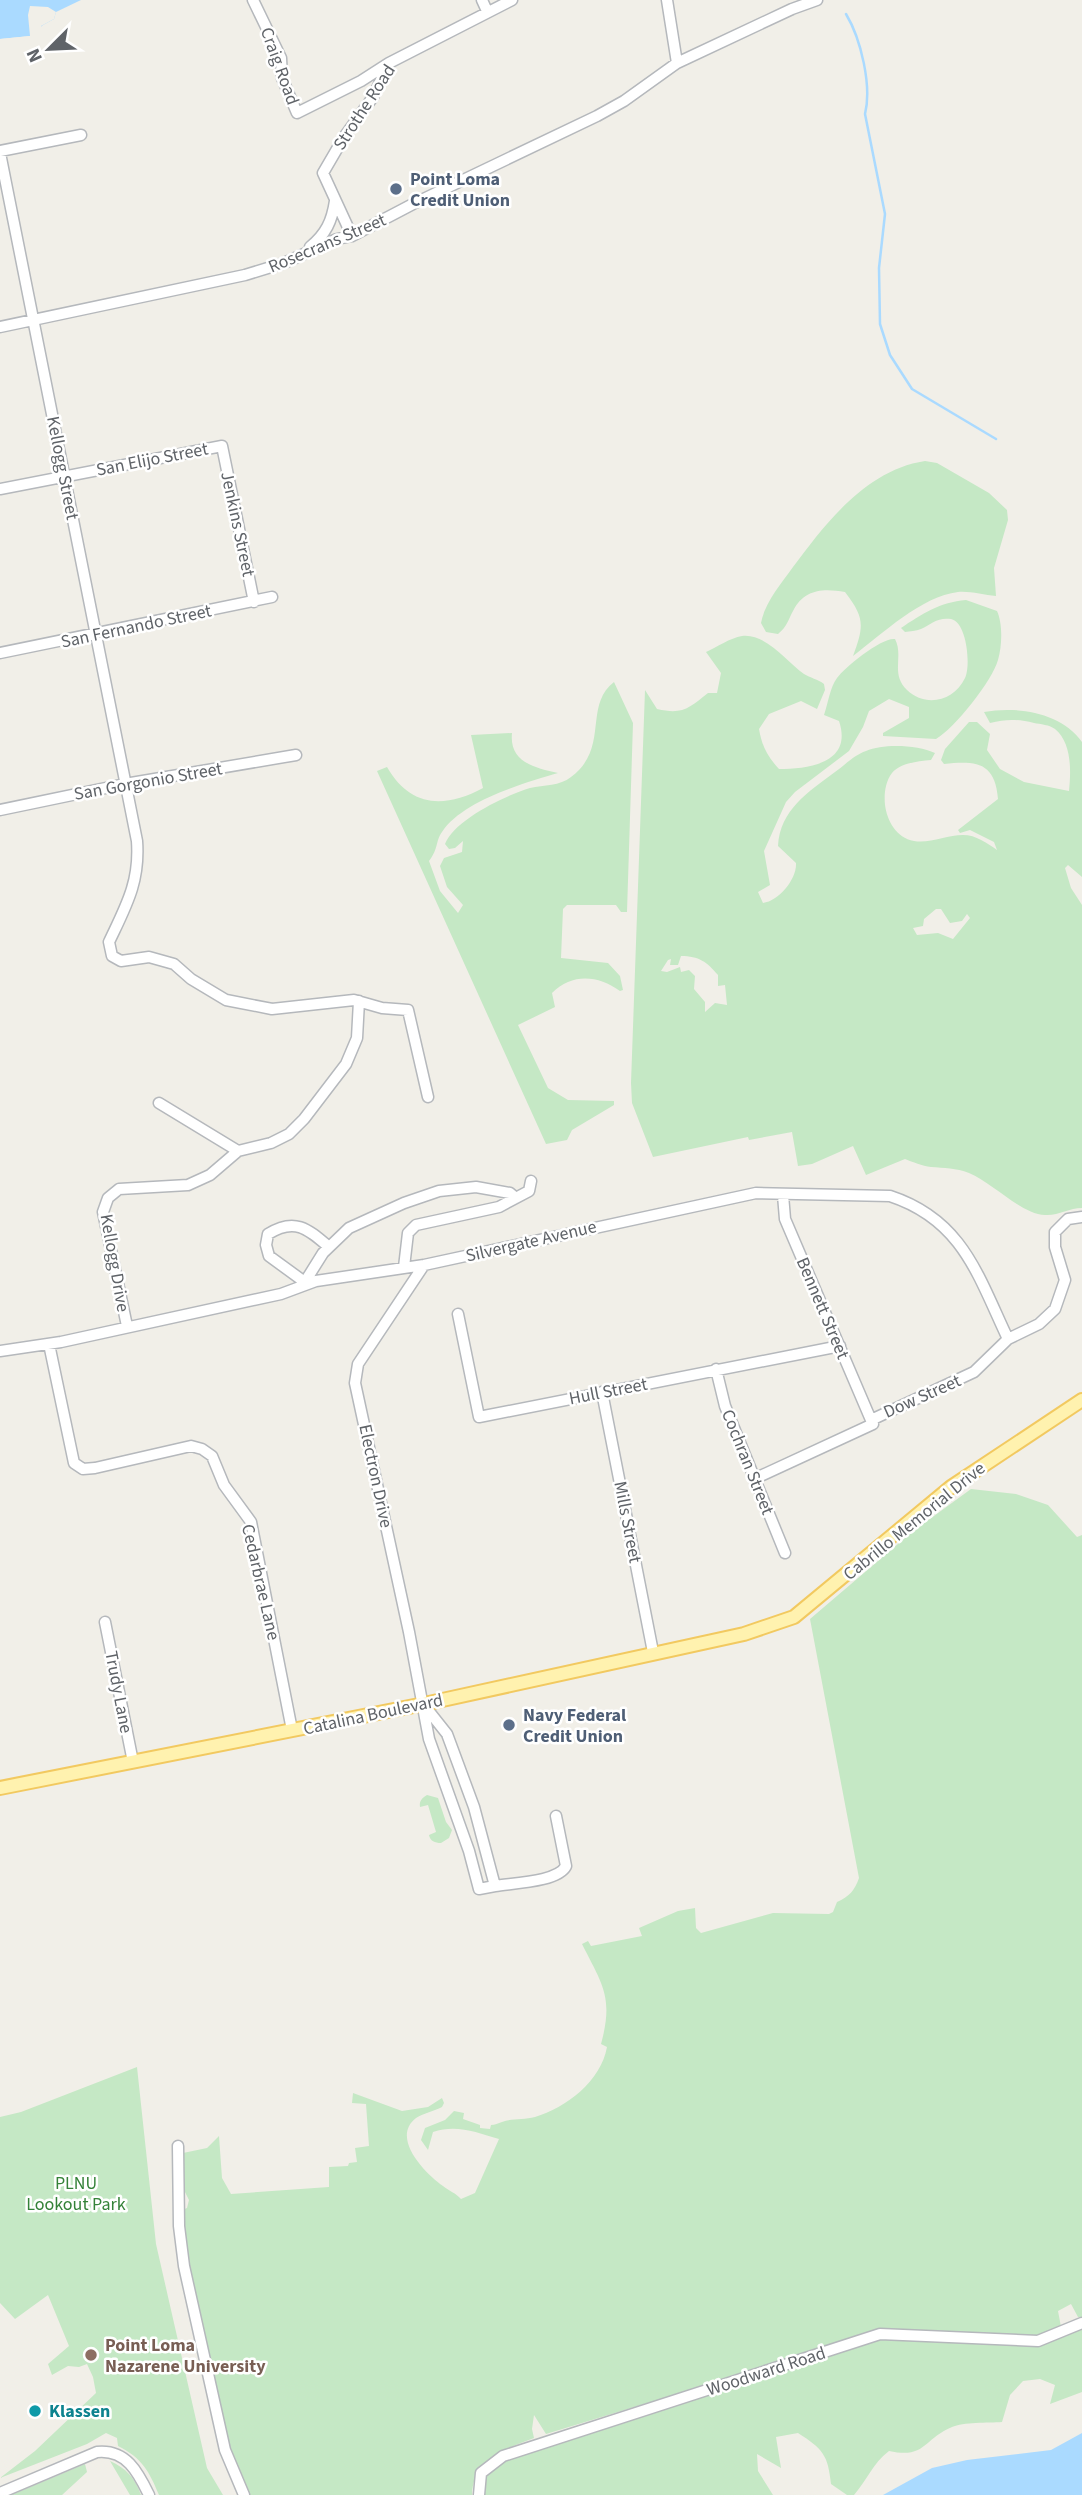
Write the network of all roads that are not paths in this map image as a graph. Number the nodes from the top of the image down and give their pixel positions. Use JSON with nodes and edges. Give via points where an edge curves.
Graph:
{"nodes":[{"id":1,"x":253,"y":0,"type":"edge"},
{"id":2,"x":482,"y":0,"type":"edge"},
{"id":3,"x":512,"y":0,"type":"edge"},
{"id":4,"x":667,"y":0,"type":"edge"},
{"id":5,"x":817,"y":0,"type":"edge"},
{"id":6,"x":487,"y":11,"type":"junction"},
{"id":7,"x":389,"y":63,"type":"junction"},
{"id":8,"x":677,"y":63,"type":"junction"},
{"id":9,"x":81,"y":135,"type":"dead end"},
{"id":10,"x":0,"y":152,"type":"edge"},
{"id":11,"x":335,"y":199,"type":"junction"},
{"id":12,"x":352,"y":236,"type":"junction"},
{"id":13,"x":299,"y":257,"type":"junction"},
{"id":14,"x":34,"y":320,"type":"junction"},
{"id":15,"x":0,"y":327,"type":"edge"},
{"id":16,"x":222,"y":446,"type":"joint"},
{"id":17,"x":64,"y":476,"type":"junction"},
{"id":18,"x":0,"y":489,"type":"edge"},
{"id":19,"x":272,"y":597,"type":"dead end"},
{"id":20,"x":254,"y":602,"type":"junction"},
{"id":21,"x":96,"y":635,"type":"junction"},
{"id":22,"x":0,"y":653,"type":"edge"},
{"id":23,"x":296,"y":755,"type":"dead end"},
{"id":24,"x":125,"y":784,"type":"junction"},
{"id":25,"x":0,"y":810,"type":"edge"},
{"id":26,"x":359,"y":1002,"type":"junction"},
{"id":27,"x":428,"y":1097,"type":"dead end"},
{"id":28,"x":159,"y":1103,"type":"dead end"},
{"id":29,"x":238,"y":1151,"type":"junction"},
{"id":30,"x":531,"y":1181,"type":"dead end"},
{"id":31,"x":783,"y":1195,"type":"junction"},
{"id":32,"x":516,"y":1198,"type":"junction"},
{"id":33,"x":1082,"y":1217,"type":"edge"},
{"id":34,"x":329,"y":1247,"type":"junction"},
{"id":35,"x":424,"y":1265,"type":"junction"},
{"id":36,"x":404,"y":1267,"type":"junction"},
{"id":37,"x":304,"y":1284,"type":"junction"},
{"id":38,"x":458,"y":1314,"type":"dead end"},
{"id":39,"x":127,"y":1326,"type":"junction"},
{"id":40,"x":1008,"y":1339,"type":"junction"},
{"id":41,"x":49,"y":1344,"type":"junction"},
{"id":42,"x":840,"y":1346,"type":"junction"},
{"id":43,"x":0,"y":1351,"type":"edge"},
{"id":44,"x":716,"y":1369,"type":"junction"},
{"id":45,"x":602,"y":1392,"type":"junction"},
{"id":46,"x":1082,"y":1400,"type":"edge"},
{"id":47,"x":871,"y":1420,"type":"junction"},
{"id":48,"x":754,"y":1479,"type":"junction"},
{"id":49,"x":785,"y":1553,"type":"dead end"},
{"id":50,"x":105,"y":1622,"type":"dead end"},
{"id":51,"x":744,"y":1634,"type":"joint"},
{"id":52,"x":653,"y":1652,"type":"junction"},
{"id":53,"x":424,"y":1704,"type":"junction"},
{"id":54,"x":292,"y":1730,"type":"junction"},
{"id":55,"x":133,"y":1762,"type":"junction"},
{"id":56,"x":0,"y":1788,"type":"edge"},
{"id":57,"x":555,"y":1816,"type":"dead end"},
{"id":58,"x":495,"y":1886,"type":"junction"},
{"id":59,"x":178,"y":2146,"type":"dead end"},
{"id":60,"x":1082,"y":2323,"type":"edge"},
{"id":61,"x":0,"y":2493,"type":"edge"},
{"id":62,"x":149,"y":2495,"type":"edge"},
{"id":63,"x":244,"y":2495,"type":"edge"},
{"id":64,"x":480,"y":2495,"type":"edge"}],
"edges":[{"from":1,"to":7,"type":"street","name":"Craig Road","via":[[281,58],[282,78],[297,113]]},
{"from":2,"to":6,"type":"street"},
{"from":3,"to":6,"type":"street","name":"Strothe Road"},
{"from":4,"to":8,"type":"street"},
{"from":5,"to":8,"type":"street","name":"Rosecrans Street"},
{"from":6,"to":7,"type":"street","name":"Strothe Road"},
{"from":7,"to":11,"type":"street","name":"Strothe Road","via":[[373,97],[323,173]]},
{"from":8,"to":12,"type":"street","name":"Rosecrans Street","via":[[597,116]]},
{"from":9,"to":10,"type":"street"},
{"from":10,"to":14,"type":"street","name":"Kellogg Street"},
{"from":11,"to":12,"type":"street","name":"Strothe Road"},
{"from":11,"to":13,"type":"street","via":[[333,218],[322,237]]},
{"from":12,"to":13,"type":"street","name":"Rosecrans Street"},
{"from":13,"to":14,"type":"street","name":"Rosecrans Street","via":[[245,275]]},
{"from":14,"to":15,"type":"street","name":"Rosecrans Street"},
{"from":14,"to":17,"type":"street","name":"Kellogg Street"},
{"from":16,"to":17,"type":"street","name":"San Elijo Street"},
{"from":16,"to":20,"type":"street","name":"Jenkins Street"},
{"from":17,"to":18,"type":"street","name":"San Elijo Street"},
{"from":17,"to":21,"type":"street","name":"Kellogg Street"},
{"from":19,"to":20,"type":"street","name":"San Fernando Street"},
{"from":20,"to":21,"type":"street","name":"San Fernando Street"},
{"from":21,"to":22,"type":"street","name":"San Fernando Street"},
{"from":21,"to":24,"type":"street","name":"Kellogg Street"},
{"from":23,"to":24,"type":"street","name":"San Gorgonio Street"},
{"from":24,"to":25,"type":"street","name":"San Gorgonio Street"},
{"from":24,"to":26,"type":"street","via":[[139,864],[132,895],[109,942],[112,956],[121,961],[149,957],[174,964],[226,1000],[272,1009]]},
{"from":26,"to":27,"type":"street","via":[[408,1010]]},
{"from":26,"to":29,"type":"street","name":"Kellogg Drive","via":[[357,1038],[346,1064],[304,1119],[271,1143]]},
{"from":28,"to":29,"type":"street"},
{"from":29,"to":39,"type":"street","name":"Kellogg Drive","via":[[211,1175],[188,1185],[119,1189],[108,1198],[103,1212]]},
{"from":30,"to":32,"type":"street","via":[[528,1191]]},
{"from":31,"to":35,"type":"street","name":"Silvergate Avenue","via":[[756,1193]]},
{"from":31,"to":40,"type":"street","name":"Silvergate Avenue","via":[[890,1196],[910,1202],[948,1230],[968,1254]]},
{"from":31,"to":42,"type":"street","name":"Bennett Street","via":[[785,1219]]},
{"from":32,"to":34,"type":"street","via":[[476,1187],[439,1191],[349,1228]]},
{"from":32,"to":36,"type":"street","via":[[499,1207],[416,1225],[408,1233]]},
{"from":33,"to":40,"type":"street","name":"Dow Street","via":[[1068,1219],[1055,1232],[1065,1280],[1055,1309],[1039,1324]]},
{"from":34,"to":37,"type":"street"},
{"from":34,"to":37,"type":"street","via":[[307,1228],[291,1226],[268,1234],[269,1256]]},
{"from":35,"to":36,"type":"street","name":"Silvergate Avenue"},
{"from":35,"to":53,"type":"street","name":"Electron Drive","via":[[358,1364],[355,1383]]},
{"from":36,"to":37,"type":"street","name":"Silvergate Avenue"},
{"from":37,"to":39,"type":"street","name":"Silvergate Avenue","via":[[281,1294]]},
{"from":38,"to":45,"type":"street","name":"Hull Street","via":[[479,1417]]},
{"from":39,"to":41,"type":"street","name":"Silvergate Avenue"},
{"from":40,"to":47,"type":"street","name":"Dow Street","via":[[974,1372]]},
{"from":41,"to":43,"type":"street","name":"Silvergate Avenue"},
{"from":41,"to":54,"type":"street","name":"Cedarbrae Lane","via":[[75,1463],[83,1469],[191,1446],[212,1456],[223,1485],[251,1522]]},
{"from":42,"to":44,"type":"street","name":"Hull Street"},
{"from":42,"to":47,"type":"street","name":"Bennett Street"},
{"from":44,"to":45,"type":"street","name":"Hull Street"},
{"from":44,"to":48,"type":"street","name":"Cochran Street","via":[[725,1406]]},
{"from":45,"to":52,"type":"street","name":"Mills Street"},
{"from":46,"to":51,"type":"main road","name":"Cabrillo Memorial Drive","via":[[951,1488],[794,1617]]},
{"from":47,"to":48,"type":"street","name":"Dow Street","via":[[873,1424]]},
{"from":48,"to":49,"type":"street","name":"Cochran Street"},
{"from":50,"to":55,"type":"street","name":"Trudy Lane"},
{"from":51,"to":52,"type":"main road","name":"Catalina Boulevard"},
{"from":52,"to":53,"type":"main road","name":"Catalina Boulevard"},
{"from":53,"to":54,"type":"main road","name":"Catalina Boulevard"},
{"from":53,"to":58,"type":"street","name":"Electron Drive","via":[[447,1734],[474,1807]]},
{"from":53,"to":58,"type":"street","name":"Electron Drive","via":[[429,1739],[479,1889]]},
{"from":54,"to":55,"type":"main road","name":"Catalina Boulevard"},
{"from":55,"to":56,"type":"main road","name":"Catalina Boulevard"},
{"from":57,"to":58,"type":"street","via":[[566,1866],[563,1872]]},
{"from":59,"to":63,"type":"street","via":[[184,2266],[225,2450]]},
{"from":60,"to":64,"type":"street","name":"Woodward Road","via":[[1038,2341],[880,2334],[503,2456],[481,2473]]},
{"from":61,"to":62,"type":"street","via":[[107,2451],[120,2455],[137,2470]]}]}
